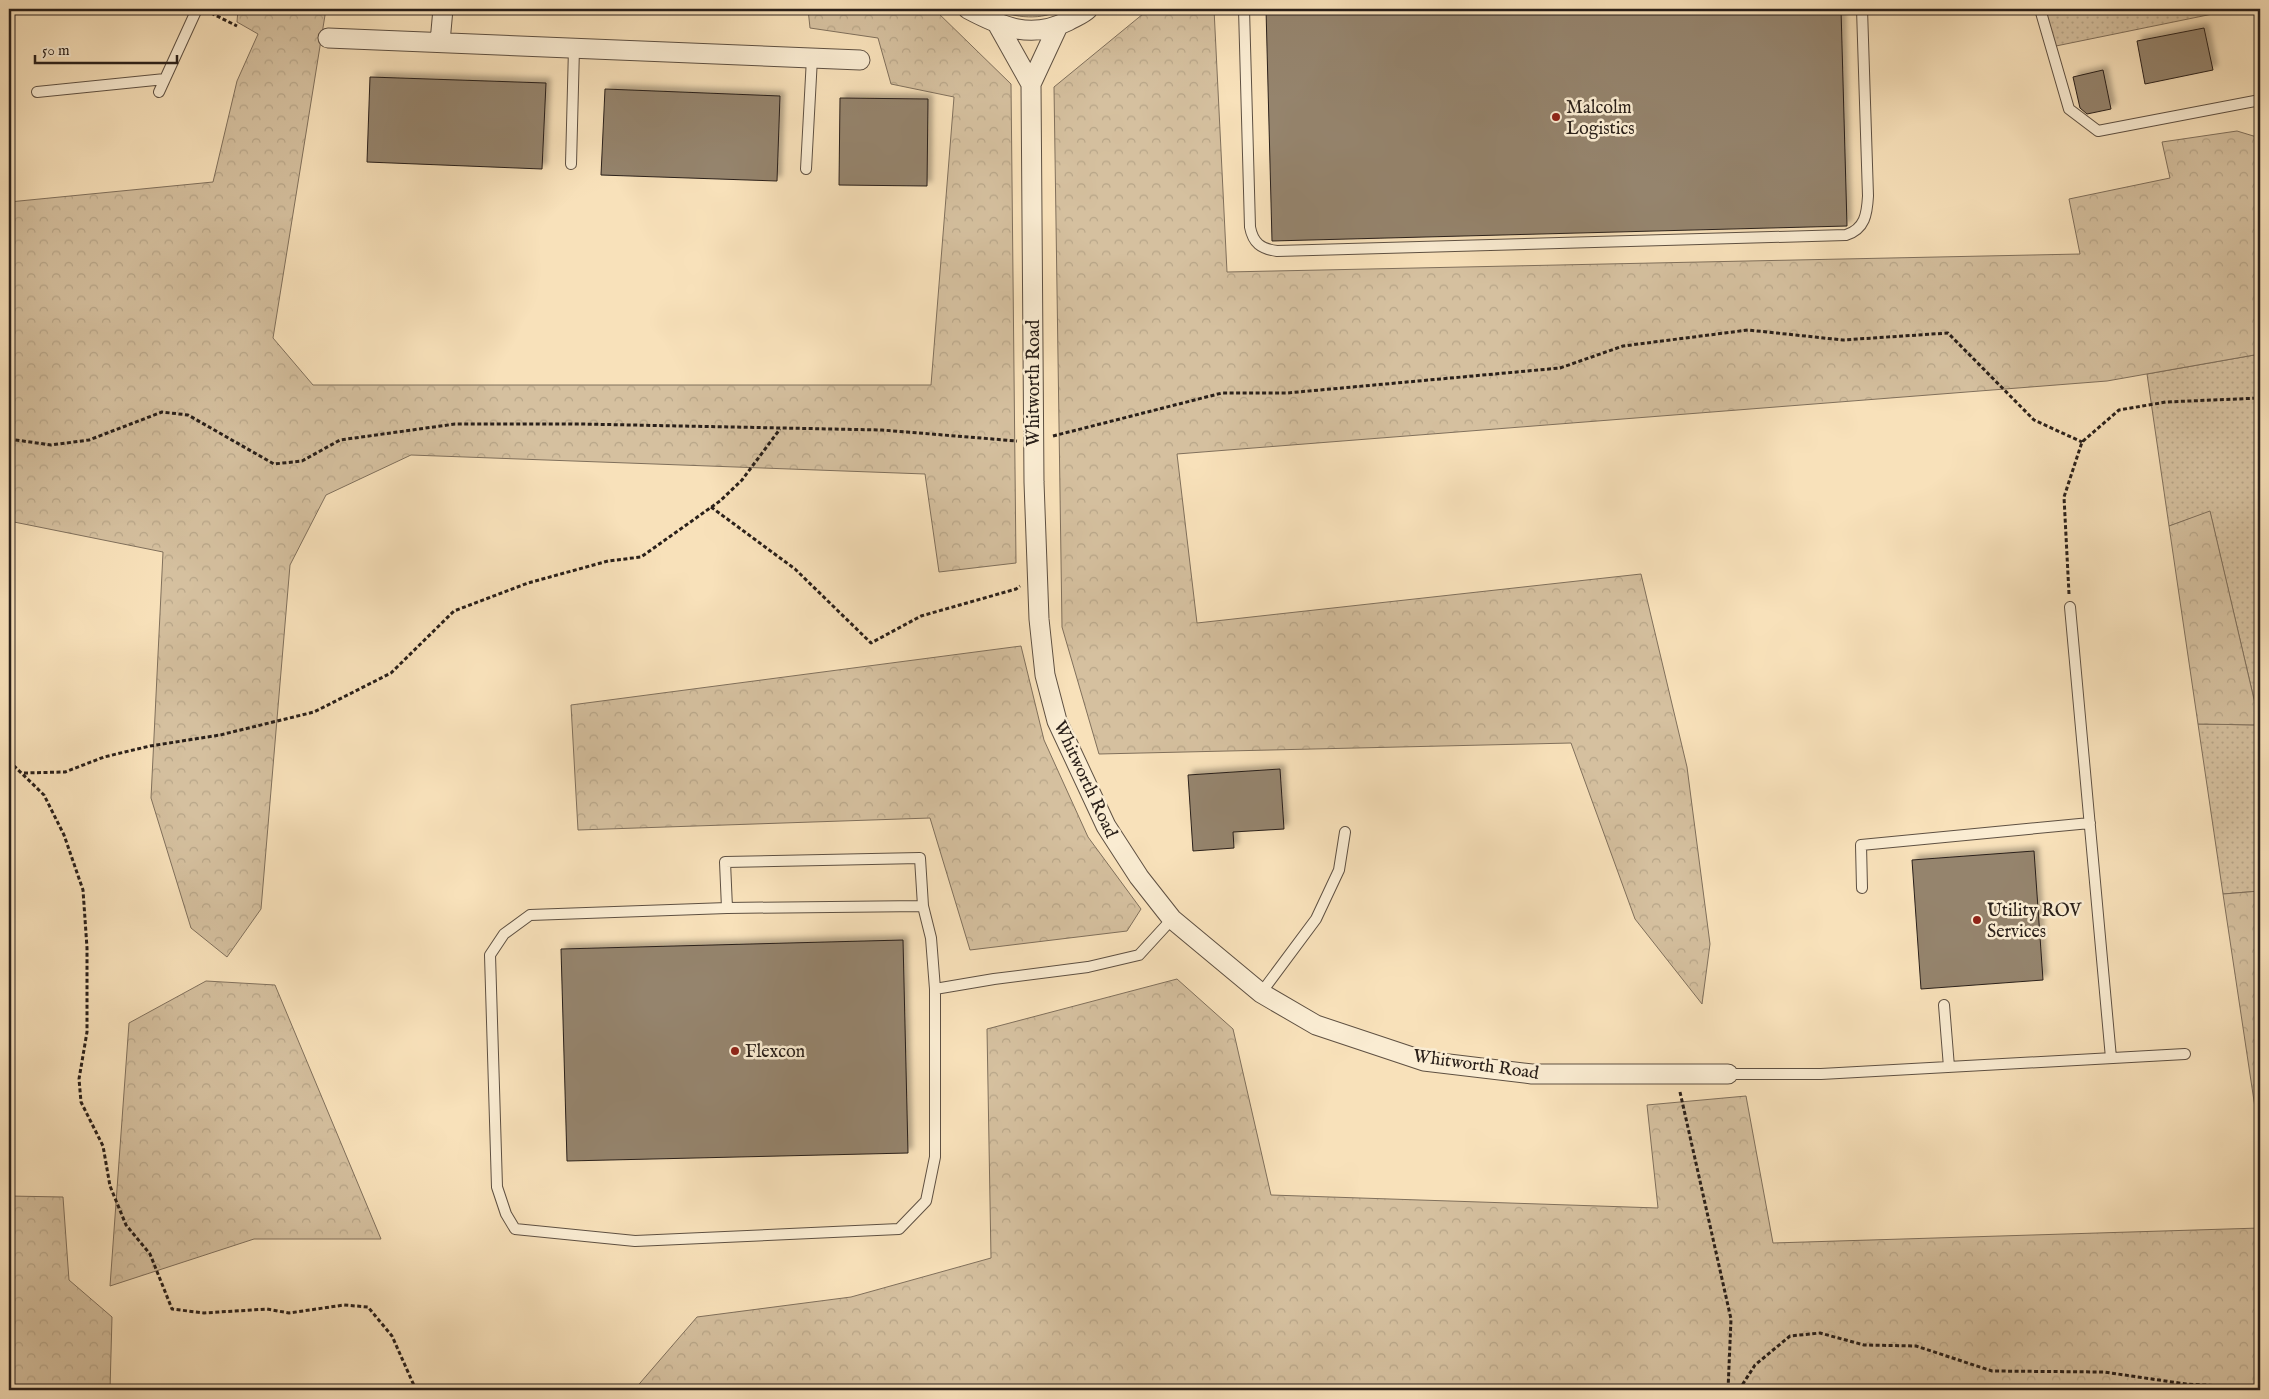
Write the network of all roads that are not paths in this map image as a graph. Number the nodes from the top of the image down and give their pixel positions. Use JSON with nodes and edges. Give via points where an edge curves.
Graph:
{"nodes":[{"id":1,"x":197,"y":9,"type":"edge"},
{"id":2,"x":443,"y":9,"type":"edge"},
{"id":3,"x":968,"y":9,"type":"edge"},
{"id":4,"x":1088,"y":9,"type":"edge"},
{"id":5,"x":1244,"y":9,"type":"edge"},
{"id":6,"x":1862,"y":9,"type":"edge"},
{"id":7,"x":2040,"y":9,"type":"edge"},
{"id":8,"x":998,"y":24,"type":"junction"},
{"id":9,"x":1058,"y":26,"type":"junction"},
{"id":10,"x":328,"y":38,"type":"dead end"},
{"id":11,"x":440,"y":42,"type":"junction"},
{"id":12,"x":574,"y":48,"type":"junction"},
{"id":13,"x":812,"y":58,"type":"junction"},
{"id":14,"x":860,"y":60,"type":"dead end"},
{"id":15,"x":165,"y":79,"type":"junction"},
{"id":16,"x":1030,"y":84,"type":"junction"},
{"id":17,"x":37,"y":92,"type":"dead end"},
{"id":18,"x":159,"y":92,"type":"dead end"},
{"id":19,"x":2260,"y":100,"type":"edge"},
{"id":20,"x":571,"y":164,"type":"dead end"},
{"id":21,"x":806,"y":169,"type":"dead end"},
{"id":22,"x":2070,"y":608,"type":"road end"},
{"id":23,"x":2090,"y":823,"type":"junction"},
{"id":24,"x":1345,"y":832,"type":"dead end"},
{"id":25,"x":1862,"y":888,"type":"dead end"},
{"id":26,"x":923,"y":906,"type":"junction"},
{"id":27,"x":728,"y":908,"type":"junction"},
{"id":28,"x":1172,"y":919,"type":"junction"},
{"id":29,"x":934,"y":989,"type":"junction"},
{"id":30,"x":1261,"y":993,"type":"junction"},
{"id":31,"x":1944,"y":1005,"type":"dead end"},
{"id":32,"x":2185,"y":1054,"type":"dead end"},
{"id":33,"x":2111,"y":1058,"type":"junction"},
{"id":34,"x":1949,"y":1067,"type":"junction"},
{"id":35,"x":1728,"y":1074,"type":"joint"}],
"edges":[{"from":1,"to":15,"type":"lane"},
{"from":2,"to":11,"type":"street"},
{"from":3,"to":8,"type":"street"},
{"from":4,"to":9,"type":"street"},
{"from":5,"to":6,"type":"lane","via":[[1250,227],[1258,244],[1277,250],[1846,235],[1854,232],[1865,219],[1868,196]]},
{"from":7,"to":19,"type":"lane","via":[[2069,109],[2098,131]]},
{"from":8,"to":9,"type":"street","via":[[1030,32]]},
{"from":8,"to":16,"type":"street","name":"Whitworth Road"},
{"from":9,"to":16,"type":"street","name":"Whitworth Road"},
{"from":10,"to":11,"type":"street"},
{"from":11,"to":12,"type":"street"},
{"from":12,"to":13,"type":"street"},
{"from":12,"to":20,"type":"lane"},
{"from":13,"to":14,"type":"street"},
{"from":13,"to":21,"type":"lane"},
{"from":15,"to":17,"type":"lane"},
{"from":15,"to":18,"type":"lane"},
{"from":16,"to":28,"type":"street","name":"Whitworth Road","via":[[1033,442],[1039,619],[1045,675],[1057,721],[1106,826],[1139,877]]},
{"from":22,"to":23,"type":"lane"},
{"from":23,"to":25,"type":"lane","via":[[1861,845]]},
{"from":23,"to":33,"type":"lane"},
{"from":24,"to":30,"type":"lane","via":[[1339,870],[1316,919]]},
{"from":26,"to":27,"type":"lane"},
{"from":26,"to":27,"type":"lane","via":[[920,858],[725,862]]},
{"from":26,"to":29,"type":"lane","via":[[931,938]]},
{"from":27,"to":29,"type":"lane","via":[[530,915],[504,934],[490,955],[497,1187],[515,1229],[635,1240],[899,1229],[926,1201],[935,1157]]},
{"from":28,"to":29,"type":"lane","via":[[1140,955],[1088,967]]},
{"from":28,"to":30,"type":"street","name":"Whitworth Road"},
{"from":30,"to":35,"type":"street","name":"Whitworth Road","via":[[1316,1025],[1424,1061],[1532,1074]]},
{"from":31,"to":34,"type":"lane"},
{"from":32,"to":33,"type":"lane"},
{"from":33,"to":34,"type":"lane"},
{"from":34,"to":35,"type":"lane","via":[[1821,1074]]}]}
